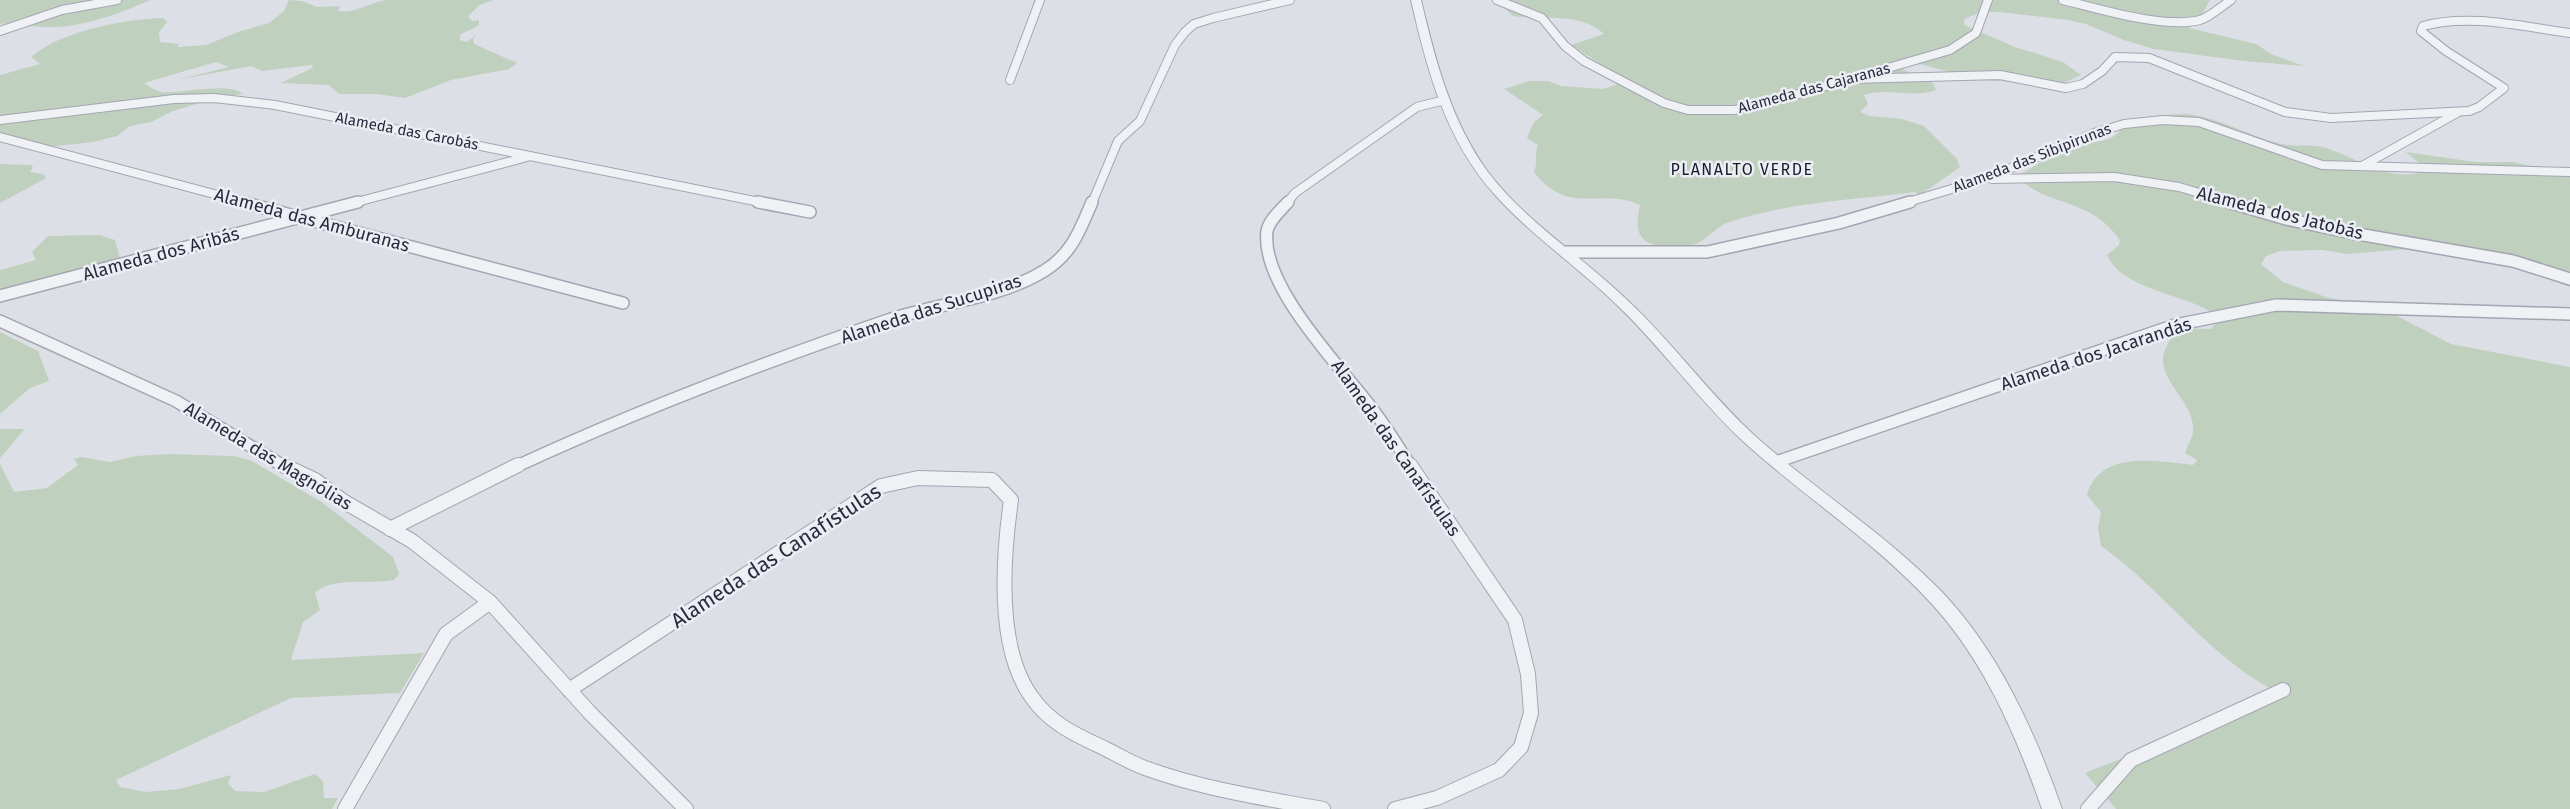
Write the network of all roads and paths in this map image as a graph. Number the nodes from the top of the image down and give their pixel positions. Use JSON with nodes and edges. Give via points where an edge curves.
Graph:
{"nodes":[{"id":1,"x":117,"y":0,"type":"edge"},
{"id":2,"x":1040,"y":0,"type":"edge"},
{"id":3,"x":1290,"y":0,"type":"edge"},
{"id":4,"x":1416,"y":0,"type":"edge"},
{"id":5,"x":1497,"y":0,"type":"edge"},
{"id":6,"x":1988,"y":0,"type":"edge"},
{"id":7,"x":2063,"y":0,"type":"edge"},
{"id":8,"x":2231,"y":0,"type":"edge"},
{"id":9,"x":0,"y":31,"type":"edge"},
{"id":10,"x":2570,"y":33,"type":"edge"},
{"id":11,"x":1851,"y":79,"type":"junction"},
{"id":12,"x":1010,"y":80,"type":"dead end"},
{"id":13,"x":1445,"y":100,"type":"junction"},
{"id":14,"x":2461,"y":111,"type":"junction"},
{"id":15,"x":0,"y":120,"type":"edge"},
{"id":16,"x":0,"y":137,"type":"edge"},
{"id":17,"x":531,"y":156,"type":"junction"},
{"id":18,"x":2361,"y":167,"type":"junction"},
{"id":19,"x":2570,"y":172,"type":"edge"},
{"id":20,"x":1985,"y":179,"type":"junction"},
{"id":21,"x":810,"y":212,"type":"dead end"},
{"id":22,"x":301,"y":217,"type":"junction"},
{"id":23,"x":1566,"y":252,"type":"junction"},
{"id":24,"x":2570,"y":279,"type":"edge"},
{"id":25,"x":0,"y":296,"type":"edge"},
{"id":26,"x":623,"y":303,"type":"dead end"},
{"id":27,"x":2570,"y":315,"type":"edge"},
{"id":28,"x":0,"y":321,"type":"edge"},
{"id":29,"x":1776,"y":462,"type":"junction"},
{"id":30,"x":390,"y":529,"type":"junction"},
{"id":31,"x":490,"y":602,"type":"junction"},
{"id":32,"x":569,"y":690,"type":"junction"},
{"id":33,"x":2283,"y":690,"type":"dead end"},
{"id":34,"x":345,"y":809,"type":"edge"},
{"id":35,"x":686,"y":809,"type":"edge"},
{"id":36,"x":1323,"y":809,"type":"edge"},
{"id":37,"x":1395,"y":809,"type":"edge"},
{"id":38,"x":2052,"y":809,"type":"edge"},
{"id":39,"x":2088,"y":809,"type":"edge"}],
"edges":[{"from":1,"to":9,"type":"street","via":[[62,10]]},
{"from":2,"to":12,"type":"street"},
{"from":3,"to":30,"type":"street","name":"Alameda das Sucupiras","via":[[1213,18],[1194,24],[1185,32],[1175,45],[1140,121],[1118,141],[1075,243],[1045,271],[1007,286],[889,319],[749,369],[469,486]]},
{"from":4,"to":13,"type":"street","via":[[1426,48]]},
{"from":5,"to":11,"type":"street","name":"Alameda das Cajaranas","via":[[1542,18],[1565,46],[1584,61],[1673,107],[1746,109]]},
{"from":6,"to":11,"type":"street","name":"Alameda das Cajaranas","via":[[1976,33],[1968,40],[1950,50]]},
{"from":7,"to":8,"type":"street","via":[[2168,21],[2201,20]]},
{"from":10,"to":14,"type":"street","via":[[2457,21],[2423,26],[2421,31],[2446,51],[2504,88],[2479,107]]},
{"from":11,"to":14,"type":"street","via":[[2000,75],[2066,88],[2083,84],[2115,57],[2149,58],[2285,112],[2331,118]]},
{"from":13,"to":23,"type":"street","via":[[1486,178]]},
{"from":13,"to":37,"type":"street","name":"Alameda das Canafístulas","via":[[1417,108],[1295,193],[1267,232],[1269,260],[1288,302],[1372,408],[1509,611],[1527,660],[1530,720],[1521,747],[1509,762],[1480,780],[1419,805]]},
{"from":14,"to":18,"type":"street"},
{"from":15,"to":17,"type":"street","name":"Alameda das Carobás","via":[[214,98],[276,105]]},
{"from":16,"to":22,"type":"street","name":"Alameda das Amburanas"},
{"from":17,"to":21,"type":"street","name":"Alameda das Carobás"},
{"from":17,"to":22,"type":"street","name":"Alameda dos Aribás"},
{"from":18,"to":19,"type":"street","name":"Alameda das Sibipirunas"},
{"from":18,"to":20,"type":"street","name":"Alameda das Sibipirunas","via":[[2322,165],[2199,122],[2163,120],[2124,124],[2094,133]]},
{"from":20,"to":23,"type":"street","name":"Alameda das Sibipirunas","via":[[1839,223],[1707,252]]},
{"from":20,"to":24,"type":"street","name":"Alameda dos Jatobás","via":[[2114,177],[2179,187],[2286,219],[2513,261]]},
{"from":22,"to":25,"type":"street","name":"Alameda dos Aribás"},
{"from":22,"to":26,"type":"street","name":"Alameda das Amburanas"},
{"from":23,"to":29,"type":"street","via":[[1622,301]]},
{"from":27,"to":29,"type":"street","name":"Alameda dos Jacarandás","via":[[2276,305],[2175,325]]},
{"from":28,"to":30,"type":"street","name":"Alameda das Magnólias","via":[[176,401],[291,470],[315,480]]},
{"from":29,"to":38,"type":"street","via":[[1894,557],[1938,599],[1981,656],[2038,767]]},
{"from":30,"to":31,"type":"street","name":"Alameda das Magnólias"},
{"from":31,"to":32,"type":"street","name":"Alameda das Magnólias"},
{"from":31,"to":34,"type":"street","via":[[446,634]]},
{"from":32,"to":35,"type":"street","name":"Alameda das Magnólias"},
{"from":32,"to":36,"type":"street","name":"Alameda das Canafístulas","via":[[881,486],[918,478],[992,480],[1011,500],[1007,523],[1006,626],[1014,660],[1044,714],[1074,734],[1152,771],[1210,788]]},
{"from":33,"to":39,"type":"street","via":[[2131,760]]}]}
